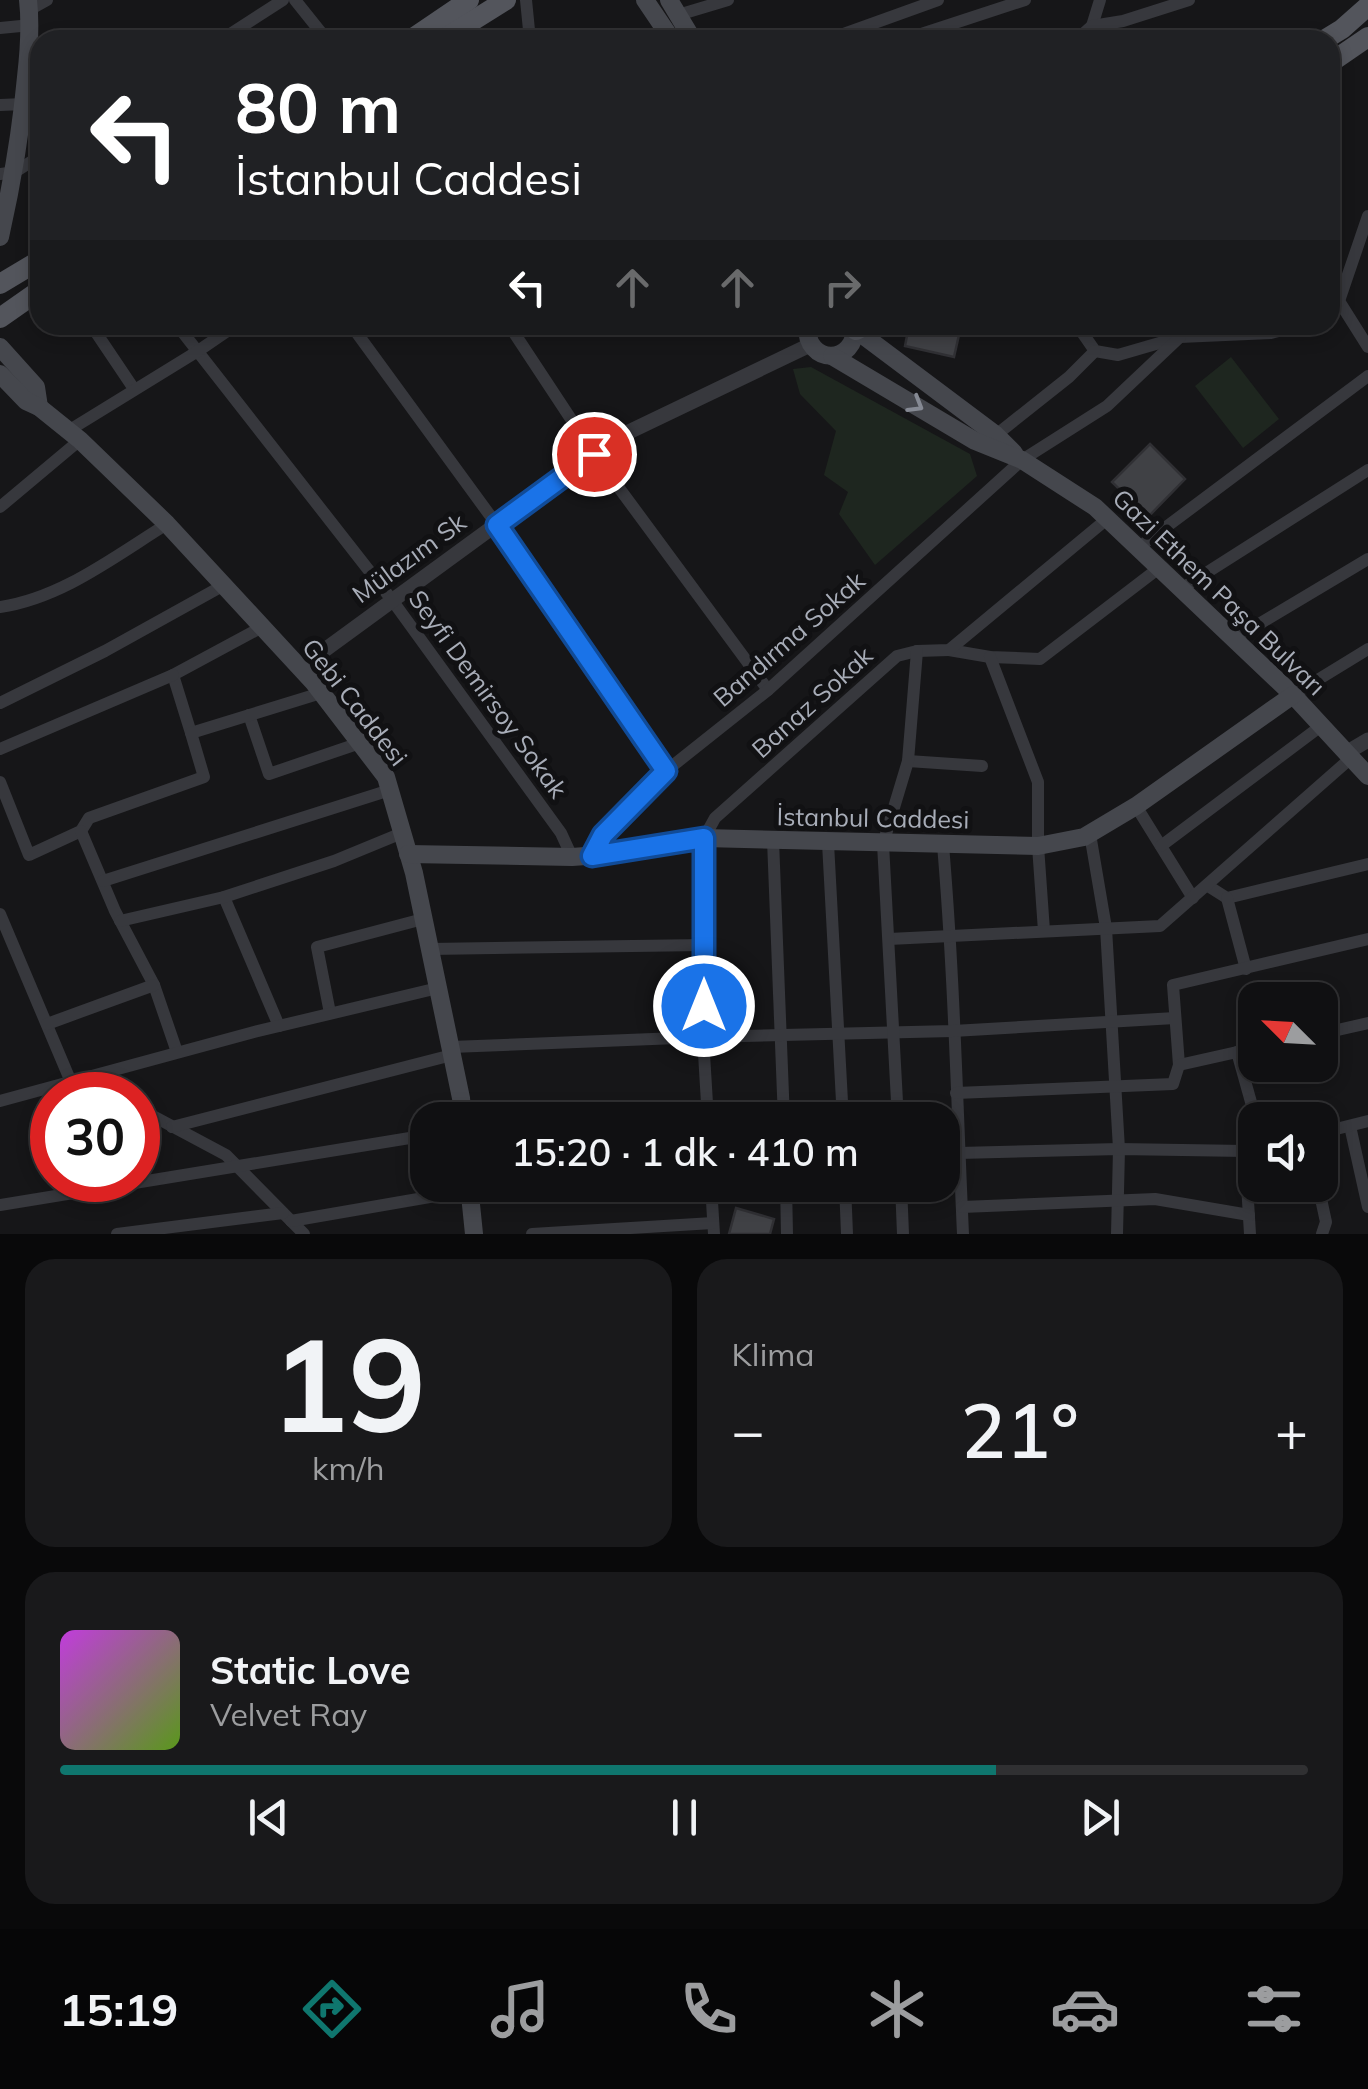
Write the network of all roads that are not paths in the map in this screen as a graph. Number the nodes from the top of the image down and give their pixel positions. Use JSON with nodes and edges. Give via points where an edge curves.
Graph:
{"nodes":[{"id":1,"x":47,"y":0,"type":"edge"},
{"id":2,"x":283,"y":0,"type":"edge"},
{"id":3,"x":295,"y":0,"type":"edge"},
{"id":4,"x":469,"y":0,"type":"edge"},
{"id":5,"x":506,"y":0,"type":"edge"},
{"id":6,"x":526,"y":0,"type":"edge"},
{"id":7,"x":645,"y":0,"type":"edge"},
{"id":8,"x":728,"y":0,"type":"edge"},
{"id":9,"x":938,"y":0,"type":"edge"},
{"id":10,"x":1025,"y":0,"type":"edge"},
{"id":11,"x":1100,"y":0,"type":"edge"},
{"id":12,"x":1189,"y":0,"type":"edge"},
{"id":13,"x":1368,"y":6,"type":"edge"},
{"id":14,"x":673,"y":8,"type":"edge"},
{"id":15,"x":29,"y":12,"type":"edge"},
{"id":16,"x":1092,"y":26,"type":"junction"},
{"id":17,"x":0,"y":28,"type":"edge"},
{"id":18,"x":236,"y":30,"type":"edge"},
{"id":19,"x":319,"y":30,"type":"edge"},
{"id":20,"x":425,"y":30,"type":"edge"},
{"id":21,"x":458,"y":30,"type":"edge"},
{"id":22,"x":529,"y":30,"type":"edge"},
{"id":23,"x":665,"y":30,"type":"edge"},
{"id":24,"x":686,"y":30,"type":"edge"},
{"id":25,"x":856,"y":30,"type":"edge"},
{"id":26,"x":934,"y":30,"type":"edge"},
{"id":27,"x":1087,"y":30,"type":"edge"},
{"id":28,"x":1340,"y":30,"type":"edge"},
{"id":29,"x":1368,"y":38,"type":"edge"},
{"id":30,"x":1340,"y":56,"type":"edge"},
{"id":31,"x":24,"y":104,"type":"junction"},
{"id":32,"x":0,"y":105,"type":"edge"},
{"id":33,"x":30,"y":161,"type":"edge"},
{"id":34,"x":7,"y":173,"type":"edge"},
{"id":35,"x":1368,"y":216,"type":"edge"},
{"id":36,"x":0,"y":237,"type":"edge"},
{"id":37,"x":30,"y":266,"type":"edge"},
{"id":38,"x":0,"y":284,"type":"edge"},
{"id":39,"x":1340,"y":291,"type":"edge"},
{"id":40,"x":30,"y":297,"type":"edge"},
{"id":41,"x":1340,"y":311,"type":"edge"},
{"id":42,"x":0,"y":318,"type":"edge"},
{"id":43,"x":98,"y":335,"type":"edge"},
{"id":44,"x":184,"y":335,"type":"edge"},
{"id":45,"x":221,"y":335,"type":"edge"},
{"id":46,"x":358,"y":335,"type":"edge"},
{"id":47,"x":516,"y":335,"type":"edge"},
{"id":48,"x":807,"y":335,"type":"edge"},
{"id":49,"x":855,"y":335,"type":"edge"},
{"id":50,"x":869,"y":335,"type":"edge"},
{"id":51,"x":1084,"y":335,"type":"edge"},
{"id":52,"x":1226,"y":335,"type":"edge"},
{"id":53,"x":1180,"y":337,"type":"junction"},
{"id":54,"x":810,"y":345,"type":"junction"},
{"id":55,"x":0,"y":347,"type":"edge"},
{"id":56,"x":1368,"y":348,"type":"edge"},
{"id":57,"x":198,"y":351,"type":"junction"},
{"id":58,"x":1095,"y":351,"type":"junction"},
{"id":59,"x":832,"y":356,"type":"junction"},
{"id":60,"x":0,"y":374,"type":"edge"},
{"id":61,"x":1368,"y":376,"type":"edge"},
{"id":62,"x":134,"y":389,"type":"junction"},
{"id":63,"x":40,"y":408,"type":"junction"},
{"id":64,"x":996,"y":434,"type":"junction"},
{"id":65,"x":74,"y":435,"type":"junction"},
{"id":66,"x":594,"y":454,"type":"junction"},
{"id":67,"x":1022,"y":460,"type":"junction"},
{"id":68,"x":1368,"y":470,"type":"edge"},
{"id":69,"x":0,"y":507,"type":"edge"},
{"id":70,"x":1107,"y":519,"type":"junction"},
{"id":71,"x":167,"y":524,"type":"junction"},
{"id":72,"x":497,"y":525,"type":"junction"},
{"id":73,"x":1138,"y":548,"type":"junction"},
{"id":74,"x":1368,"y":558,"type":"edge"},
{"id":75,"x":1159,"y":568,"type":"junction"},
{"id":76,"x":224,"y":585,"type":"junction"},
{"id":77,"x":1181,"y":589,"type":"junction"},
{"id":78,"x":392,"y":600,"type":"junction"},
{"id":79,"x":0,"y":607,"type":"edge"},
{"id":80,"x":262,"y":627,"type":"junction"},
{"id":81,"x":1234,"y":639,"type":"junction"},
{"id":82,"x":1368,"y":649,"type":"edge"},
{"id":83,"x":949,"y":650,"type":"junction"},
{"id":84,"x":917,"y":652,"type":"junction"},
{"id":85,"x":990,"y":657,"type":"junction"},
{"id":86,"x":300,"y":668,"type":"junction"},
{"id":87,"x":173,"y":675,"type":"junction"},
{"id":88,"x":768,"y":690,"type":"junction"},
{"id":89,"x":321,"y":693,"type":"junction"},
{"id":90,"x":1293,"y":695,"type":"junction"},
{"id":91,"x":0,"y":703,"type":"edge"},
{"id":92,"x":249,"y":716,"type":"junction"},
{"id":93,"x":1322,"y":726,"type":"junction"},
{"id":94,"x":192,"y":734,"type":"junction"},
{"id":95,"x":1368,"y":740,"type":"edge"},
{"id":96,"x":360,"y":743,"type":"junction"},
{"id":97,"x":0,"y":749,"type":"edge"},
{"id":98,"x":1349,"y":755,"type":"junction"},
{"id":99,"x":908,"y":760,"type":"junction"},
{"id":100,"x":982,"y":766,"type":"dead end"},
{"id":101,"x":666,"y":771,"type":"junction"},
{"id":102,"x":1368,"y":776,"type":"edge"},
{"id":103,"x":0,"y":782,"type":"edge"},
{"id":104,"x":390,"y":790,"type":"junction"},
{"id":105,"x":1136,"y":806,"type":"junction"},
{"id":106,"x":81,"y":831,"type":"junction"},
{"id":107,"x":402,"y":833,"type":"junction"},
{"id":108,"x":1090,"y":834,"type":"junction"},
{"id":109,"x":704,"y":838,"type":"junction"},
{"id":110,"x":773,"y":840,"type":"junction"},
{"id":111,"x":828,"y":842,"type":"junction"},
{"id":112,"x":883,"y":844,"type":"junction"},
{"id":113,"x":943,"y":845,"type":"junction"},
{"id":114,"x":1038,"y":846,"type":"junction"},
{"id":115,"x":1161,"y":846,"type":"junction"},
{"id":116,"x":408,"y":854,"type":"junction"},
{"id":117,"x":592,"y":856,"type":"junction"},
{"id":118,"x":572,"y":858,"type":"junction"},
{"id":119,"x":1368,"y":864,"type":"edge"},
{"id":120,"x":102,"y":881,"type":"junction"},
{"id":121,"x":1208,"y":886,"type":"junction"},
{"id":122,"x":224,"y":898,"type":"junction"},
{"id":123,"x":1194,"y":898,"type":"junction"},
{"id":124,"x":1227,"y":898,"type":"junction"},
{"id":125,"x":0,"y":914,"type":"edge"},
{"id":126,"x":423,"y":919,"type":"junction"},
{"id":127,"x":120,"y":921,"type":"junction"},
{"id":128,"x":1106,"y":928,"type":"junction"},
{"id":129,"x":1044,"y":931,"type":"junction"},
{"id":130,"x":950,"y":936,"type":"junction"},
{"id":131,"x":890,"y":939,"type":"junction"},
{"id":132,"x":1368,"y":939,"type":"edge"},
{"id":133,"x":704,"y":945,"type":"junction"},
{"id":134,"x":430,"y":949,"type":"junction"},
{"id":135,"x":1246,"y":969,"type":"junction"},
{"id":136,"x":154,"y":985,"type":"junction"},
{"id":137,"x":438,"y":988,"type":"junction"},
{"id":138,"x":330,"y":1014,"type":"junction"},
{"id":139,"x":1175,"y":1018,"type":"junction"},
{"id":140,"x":1112,"y":1022,"type":"junction"},
{"id":141,"x":1368,"y":1023,"type":"edge"},
{"id":142,"x":47,"y":1024,"type":"junction"},
{"id":143,"x":279,"y":1026,"type":"junction"},
{"id":144,"x":1338,"y":1030,"type":"edge"},
{"id":145,"x":953,"y":1031,"type":"junction"},
{"id":146,"x":894,"y":1032,"type":"junction"},
{"id":147,"x":840,"y":1034,"type":"junction"},
{"id":148,"x":780,"y":1035,"type":"junction"},
{"id":149,"x":704,"y":1037,"type":"junction"},
{"id":150,"x":178,"y":1052,"type":"junction"},
{"id":151,"x":451,"y":1052,"type":"junction"},
{"id":152,"x":1237,"y":1052,"type":"joint"},
{"id":153,"x":1179,"y":1065,"type":"junction"},
{"id":154,"x":72,"y":1072,"type":"edge"},
{"id":155,"x":108,"y":1072,"type":"edge"},
{"id":156,"x":1114,"y":1086,"type":"junction"},
{"id":157,"x":956,"y":1093,"type":"junction"},
{"id":158,"x":30,"y":1094,"type":"edge"},
{"id":159,"x":0,"y":1102,"type":"edge"},
{"id":160,"x":460,"y":1102,"type":"edge"},
{"id":161,"x":707,"y":1102,"type":"edge"},
{"id":162,"x":783,"y":1102,"type":"edge"},
{"id":163,"x":842,"y":1102,"type":"edge"},
{"id":164,"x":897,"y":1102,"type":"edge"},
{"id":165,"x":956,"y":1102,"type":"edge"},
{"id":166,"x":1251,"y":1102,"type":"edge"},
{"id":167,"x":160,"y":1120,"type":"edge"},
{"id":168,"x":1368,"y":1121,"type":"edge"},
{"id":169,"x":172,"y":1126,"type":"junction"},
{"id":170,"x":1350,"y":1126,"type":"junction"},
{"id":171,"x":1338,"y":1129,"type":"edge"},
{"id":172,"x":410,"y":1138,"type":"edge"},
{"id":173,"x":1120,"y":1150,"type":"junction"},
{"id":174,"x":1238,"y":1150,"type":"edge"},
{"id":175,"x":960,"y":1153,"type":"edge"},
{"id":176,"x":237,"y":1166,"type":"junction"},
{"id":177,"x":960,"y":1171,"type":"edge"},
{"id":178,"x":410,"y":1197,"type":"edge"},
{"id":179,"x":1118,"y":1201,"type":"junction"},
{"id":180,"x":471,"y":1202,"type":"edge"},
{"id":181,"x":713,"y":1202,"type":"edge"},
{"id":182,"x":786,"y":1202,"type":"edge"},
{"id":183,"x":846,"y":1202,"type":"edge"},
{"id":184,"x":902,"y":1202,"type":"edge"},
{"id":185,"x":1249,"y":1202,"type":"edge"},
{"id":186,"x":1322,"y":1202,"type":"edge"},
{"id":187,"x":0,"y":1205,"type":"edge"},
{"id":188,"x":962,"y":1207,"type":"junction"},
{"id":189,"x":1368,"y":1207,"type":"edge"},
{"id":190,"x":1249,"y":1215,"type":"junction"},
{"id":191,"x":287,"y":1217,"type":"junction"},
{"id":192,"x":714,"y":1228,"type":"edge"},
{"id":193,"x":116,"y":1234,"type":"edge"},
{"id":194,"x":304,"y":1234,"type":"edge"},
{"id":195,"x":474,"y":1234,"type":"edge"},
{"id":196,"x":532,"y":1234,"type":"edge"},
{"id":197,"x":787,"y":1234,"type":"edge"},
{"id":198,"x":847,"y":1234,"type":"edge"},
{"id":199,"x":904,"y":1234,"type":"edge"},
{"id":200,"x":963,"y":1234,"type":"edge"},
{"id":201,"x":1117,"y":1234,"type":"edge"},
{"id":202,"x":1250,"y":1234,"type":"edge"},
{"id":203,"x":1322,"y":1234,"type":"edge"}],
"edges":[{"from":1,"to":15,"type":"street"},
{"from":2,"to":18,"type":"street"},
{"from":3,"to":19,"type":"street"},
{"from":4,"to":20,"type":"main road"},
{"from":5,"to":21,"type":"main road"},
{"from":6,"to":22,"type":"street"},
{"from":7,"to":23,"type":"main road"},
{"from":8,"to":14,"type":"street"},
{"from":9,"to":25,"type":"street"},
{"from":10,"to":26,"type":"street"},
{"from":11,"to":16,"type":"street"},
{"from":12,"to":16,"type":"street"},
{"from":13,"to":28,"type":"main road"},
{"from":14,"to":24,"type":"main road"},
{"from":15,"to":17,"type":"street"},
{"from":15,"to":31,"type":"main road"},
{"from":16,"to":27,"type":"street"},
{"from":29,"to":30,"type":"main road"},
{"from":31,"to":32,"type":"street"},
{"from":31,"to":34,"type":"main road"},
{"from":33,"to":34,"type":"street"},
{"from":34,"to":36,"type":"main road"},
{"from":35,"to":39,"type":"street"},
{"from":37,"to":38,"type":"main road"},
{"from":40,"to":42,"type":"main road"},
{"from":41,"to":56,"type":"street"},
{"from":43,"to":62,"type":"street"},
{"from":44,"to":57,"type":"street","name":"Seyfi Demirsoy Sokak"},
{"from":45,"to":57,"type":"street"},
{"from":46,"to":72,"type":"street"},
{"from":47,"to":66,"type":"street"},
{"from":48,"to":54,"type":"main road"},
{"from":49,"to":59,"type":"main road"},
{"from":50,"to":64,"type":"main road","name":"Gazi Ethem Paşa Bulvarı"},
{"from":51,"to":58,"type":"street"},
{"from":52,"to":53,"type":"street"},
{"from":53,"to":58,"type":"street","via":[[1118,355]]},
{"from":53,"to":67,"type":"street","name":"Bandırma Sokak","via":[[1107,406]]},
{"from":54,"to":59,"type":"main road","name":"Gazi Ethem Paşa Bulvarı"},
{"from":54,"to":66,"type":"street","name":"Mülazım Sk"},
{"from":55,"to":63,"type":"main road","name":"Gebi Caddesi","via":[[36,387]]},
{"from":57,"to":62,"type":"street"},
{"from":57,"to":78,"type":"street","name":"Seyfi Demirsoy Sokak"},
{"from":58,"to":64,"type":"street"},
{"from":59,"to":67,"type":"main road","name":"Gazi Ethem Paşa Bulvarı","one_way":true,"via":[[975,440]]},
{"from":60,"to":63,"type":"main road","name":"Gebi Caddesi"},
{"from":61,"to":73,"type":"street"},
{"from":62,"to":65,"type":"street"},
{"from":63,"to":65,"type":"main road","name":"Gebi Caddesi"},
{"from":64,"to":67,"type":"main road","name":"Gazi Ethem Paşa Bulvarı"},
{"from":65,"to":69,"type":"street"},
{"from":65,"to":71,"type":"main road","name":"Gebi Caddesi"},
{"from":66,"to":72,"type":"street","name":"Mülazım Sk"},
{"from":66,"to":88,"type":"street"},
{"from":67,"to":70,"type":"main road","name":"Gazi Ethem Paşa Bulvarı"},
{"from":67,"to":88,"type":"street","name":"Bandırma Sokak"},
{"from":68,"to":77,"type":"street"},
{"from":70,"to":73,"type":"main road","name":"Gazi Ethem Paşa Bulvarı"},
{"from":70,"to":83,"type":"street"},
{"from":71,"to":76,"type":"main road","name":"Gebi Caddesi"},
{"from":71,"to":79,"type":"street","via":[[70,584]]},
{"from":72,"to":78,"type":"street","name":"Mülazım Sk"},
{"from":72,"to":101,"type":"street"},
{"from":73,"to":75,"type":"main road","name":"Gazi Ethem Paşa Bulvarı"},
{"from":74,"to":81,"type":"street"},
{"from":75,"to":77,"type":"main road","name":"Gazi Ethem Paşa Bulvarı"},
{"from":75,"to":85,"type":"street","name":"Banaz Sokak","via":[[1040,659]]},
{"from":76,"to":80,"type":"main road","name":"Gebi Caddesi"},
{"from":76,"to":91,"type":"street"},
{"from":77,"to":81,"type":"main road","name":"Gazi Ethem Paşa Bulvarı"},
{"from":78,"to":86,"type":"street","name":"Mülazım Sk"},
{"from":78,"to":118,"type":"street","name":"Seyfi Demirsoy Sokak","via":[[561,832]]},
{"from":80,"to":86,"type":"main road","name":"Gebi Caddesi"},
{"from":80,"to":87,"type":"street"},
{"from":81,"to":90,"type":"main road","name":"Gazi Ethem Paşa Bulvarı"},
{"from":82,"to":90,"type":"street"},
{"from":83,"to":84,"type":"street","name":"Banaz Sokak"},
{"from":83,"to":85,"type":"street","name":"Banaz Sokak"},
{"from":84,"to":99,"type":"street"},
{"from":84,"to":109,"type":"street","name":"Banaz Sokak","via":[[897,656],[715,818]]},
{"from":85,"to":114,"type":"street","via":[[1038,782]]},
{"from":86,"to":89,"type":"main road","name":"Gebi Caddesi"},
{"from":87,"to":94,"type":"street"},
{"from":87,"to":97,"type":"street"},
{"from":88,"to":101,"type":"street","name":"Bandırma Sokak"},
{"from":89,"to":92,"type":"street"},
{"from":89,"to":96,"type":"main road","name":"Gebi Caddesi"},
{"from":90,"to":93,"type":"main road","name":"Gazi Ethem Paşa Bulvarı"},
{"from":90,"to":105,"type":"main road","name":"İstanbul Caddesi"},
{"from":92,"to":94,"type":"street"},
{"from":92,"to":96,"type":"street","via":[[270,774]]},
{"from":93,"to":98,"type":"main road","name":"Gazi Ethem Paşa Bulvarı"},
{"from":93,"to":115,"type":"street"},
{"from":94,"to":106,"type":"street","via":[[204,777],[89,818]]},
{"from":95,"to":98,"type":"street"},
{"from":96,"to":104,"type":"main road","name":"Gebi Caddesi"},
{"from":98,"to":102,"type":"main road","name":"Gazi Ethem Paşa Bulvarı"},
{"from":98,"to":121,"type":"street"},
{"from":99,"to":100,"type":"street"},
{"from":99,"to":112,"type":"street"},
{"from":101,"to":117,"type":"street","name":"Bandırma Sokak","via":[[603,835]]},
{"from":103,"to":106,"type":"street","via":[[29,855]]},
{"from":104,"to":107,"type":"main road","name":"Gebi Caddesi"},
{"from":104,"to":120,"type":"street"},
{"from":105,"to":108,"type":"main road","name":"İstanbul Caddesi"},
{"from":105,"to":115,"type":"street"},
{"from":106,"to":120,"type":"street"},
{"from":107,"to":116,"type":"main road","name":"Gebi Caddesi"},
{"from":107,"to":122,"type":"street"},
{"from":108,"to":114,"type":"main road","name":"İstanbul Caddesi"},
{"from":108,"to":128,"type":"street"},
{"from":109,"to":110,"type":"main road","name":"İstanbul Caddesi"},
{"from":109,"to":117,"type":"main road","name":"İstanbul Caddesi"},
{"from":109,"to":133,"type":"street"},
{"from":110,"to":111,"type":"main road","name":"İstanbul Caddesi"},
{"from":110,"to":148,"type":"street"},
{"from":111,"to":112,"type":"main road","name":"İstanbul Caddesi"},
{"from":111,"to":147,"type":"street"},
{"from":112,"to":113,"type":"main road","name":"İstanbul Caddesi"},
{"from":112,"to":131,"type":"street"},
{"from":113,"to":114,"type":"main road","name":"İstanbul Caddesi"},
{"from":113,"to":130,"type":"street"},
{"from":114,"to":129,"type":"street"},
{"from":115,"to":123,"type":"street"},
{"from":116,"to":118,"type":"main road","name":"İstanbul Caddesi"},
{"from":116,"to":126,"type":"main road","name":"Gebi Caddesi"},
{"from":117,"to":118,"type":"main road","name":"İstanbul Caddesi"},
{"from":119,"to":124,"type":"street"},
{"from":120,"to":127,"type":"street"},
{"from":121,"to":123,"type":"street"},
{"from":121,"to":124,"type":"street"},
{"from":122,"to":127,"type":"street"},
{"from":122,"to":143,"type":"street"},
{"from":123,"to":128,"type":"street","via":[[1160,926]]},
{"from":124,"to":135,"type":"street"},
{"from":125,"to":142,"type":"street"},
{"from":126,"to":134,"type":"main road","name":"Gebi Caddesi"},
{"from":126,"to":138,"type":"street","via":[[317,947]]},
{"from":127,"to":136,"type":"street"},
{"from":128,"to":129,"type":"street"},
{"from":128,"to":140,"type":"street"},
{"from":129,"to":130,"type":"street"},
{"from":130,"to":131,"type":"street"},
{"from":130,"to":145,"type":"street"},
{"from":131,"to":146,"type":"street"},
{"from":132,"to":135,"type":"street"},
{"from":133,"to":134,"type":"street"},
{"from":133,"to":149,"type":"street"},
{"from":134,"to":137,"type":"main road","name":"Gebi Caddesi"},
{"from":135,"to":139,"type":"street","via":[[1173,986]]},
{"from":136,"to":142,"type":"street"},
{"from":136,"to":150,"type":"street"},
{"from":137,"to":138,"type":"street"},
{"from":137,"to":151,"type":"main road","name":"Gebi Caddesi"},
{"from":138,"to":143,"type":"street"},
{"from":139,"to":140,"type":"street"},
{"from":139,"to":153,"type":"street"},
{"from":140,"to":145,"type":"street"},
{"from":140,"to":156,"type":"street"},
{"from":141,"to":144,"type":"street"},
{"from":142,"to":154,"type":"street"},
{"from":143,"to":150,"type":"street"},
{"from":145,"to":146,"type":"street"},
{"from":145,"to":157,"type":"street"},
{"from":146,"to":147,"type":"street"},
{"from":146,"to":164,"type":"street"},
{"from":147,"to":148,"type":"street"},
{"from":147,"to":163,"type":"street"},
{"from":148,"to":149,"type":"street"},
{"from":148,"to":162,"type":"street"},
{"from":149,"to":151,"type":"street"},
{"from":149,"to":161,"type":"street"},
{"from":150,"to":155,"type":"street"},
{"from":151,"to":160,"type":"main road","name":"Gebi Caddesi"},
{"from":151,"to":169,"type":"street"},
{"from":152,"to":153,"type":"street"},
{"from":152,"to":166,"type":"street"},
{"from":153,"to":156,"type":"street","via":[[1173,1084]]},
{"from":156,"to":157,"type":"street"},
{"from":156,"to":173,"type":"street"},
{"from":157,"to":165,"type":"street"},
{"from":158,"to":159,"type":"street"},
{"from":167,"to":169,"type":"street"},
{"from":168,"to":170,"type":"street"},
{"from":169,"to":176,"type":"street"},
{"from":170,"to":171,"type":"street"},
{"from":170,"to":189,"type":"street"},
{"from":172,"to":176,"type":"street"},
{"from":173,"to":174,"type":"street"},
{"from":173,"to":175,"type":"street"},
{"from":173,"to":179,"type":"street"},
{"from":176,"to":187,"type":"street"},
{"from":176,"to":191,"type":"street"},
{"from":177,"to":188,"type":"street"},
{"from":178,"to":191,"type":"street"},
{"from":179,"to":188,"type":"street"},
{"from":179,"to":190,"type":"street","via":[[1154,1199]]},
{"from":179,"to":201,"type":"street"},
{"from":180,"to":195,"type":"main road"},
{"from":181,"to":192,"type":"street"},
{"from":182,"to":197,"type":"street"},
{"from":183,"to":198,"type":"street"},
{"from":184,"to":199,"type":"street"},
{"from":185,"to":190,"type":"street"},
{"from":186,"to":203,"type":"street"},
{"from":188,"to":200,"type":"street"},
{"from":190,"to":202,"type":"street"},
{"from":191,"to":193,"type":"street"},
{"from":191,"to":194,"type":"street"},
{"from":192,"to":196,"type":"street"}]}
